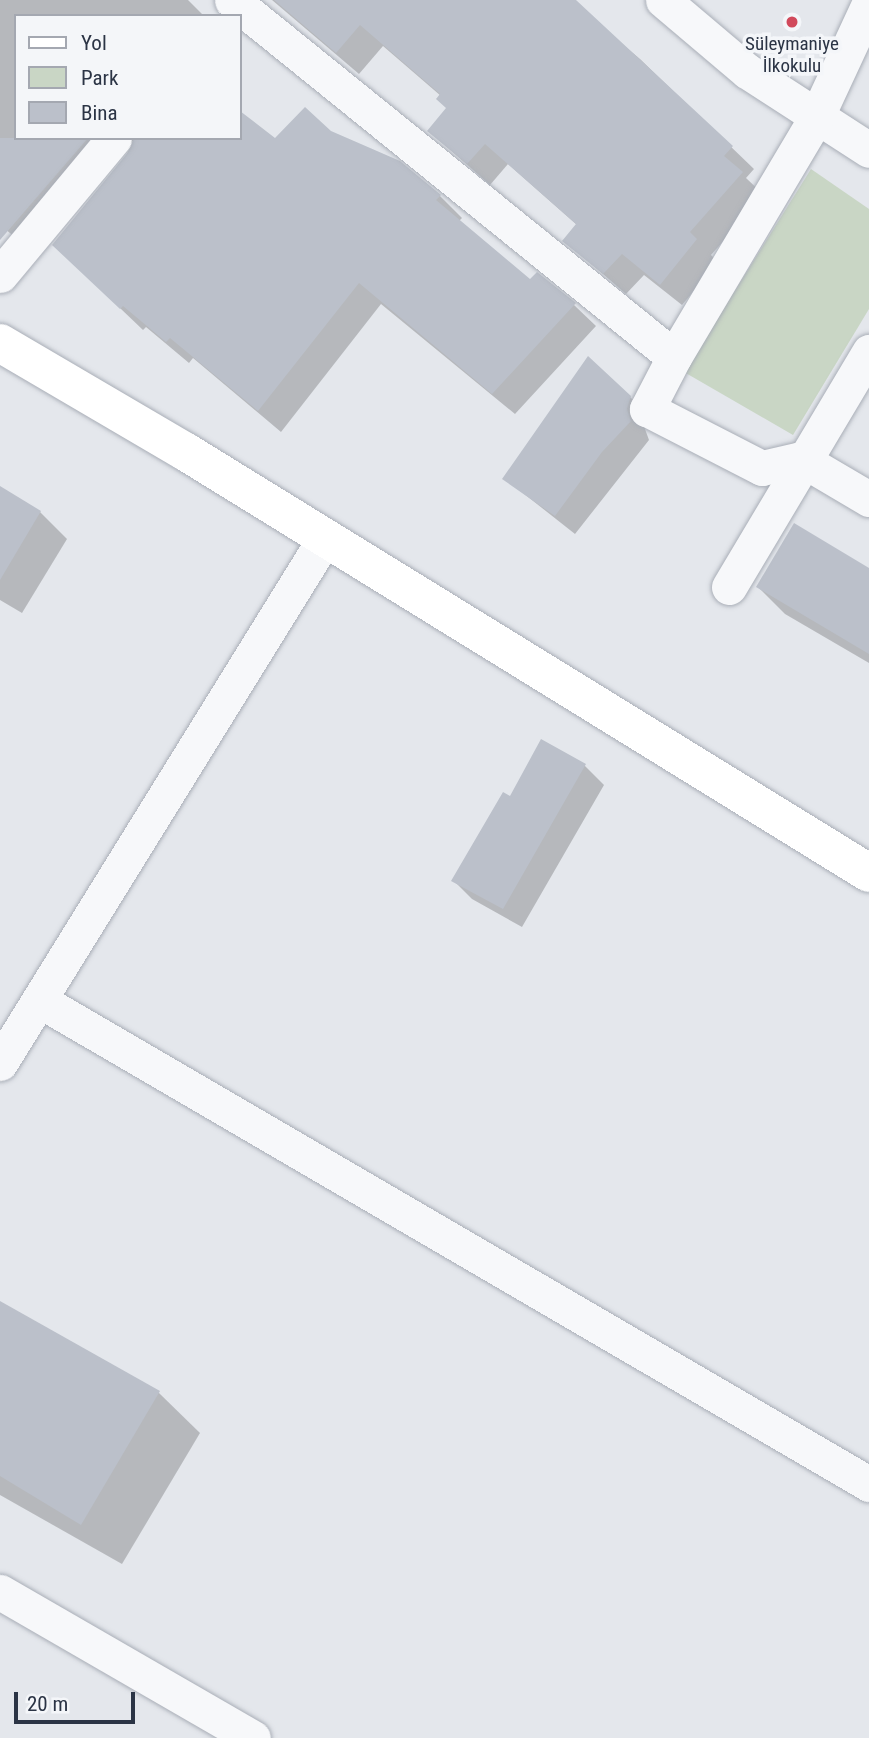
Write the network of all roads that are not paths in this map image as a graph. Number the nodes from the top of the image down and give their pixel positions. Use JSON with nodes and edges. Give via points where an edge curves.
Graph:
{"nodes":[{"id":1,"x":231,"y":0,"type":"edge"},
{"id":2,"x":663,"y":0,"type":"edge"},
{"id":3,"x":869,"y":4,"type":"edge"},
{"id":4,"x":218,"y":14,"type":"edge"},
{"id":5,"x":817,"y":116,"type":"junction"},
{"id":6,"x":112,"y":140,"type":"edge"},
{"id":7,"x":869,"y":150,"type":"edge"},
{"id":8,"x":0,"y":275,"type":"edge"},
{"id":9,"x":0,"y":343,"type":"edge"},
{"id":10,"x":869,"y":352,"type":"edge"},
{"id":11,"x":674,"y":356,"type":"junction"},
{"id":12,"x":802,"y":459,"type":"junction"},
{"id":13,"x":869,"y":499,"type":"edge"},
{"id":14,"x":325,"y":538,"type":"junction"},
{"id":15,"x":729,"y":587,"type":"dead end"},
{"id":16,"x":869,"y":873,"type":"edge"},
{"id":17,"x":39,"y":1000,"type":"junction"},
{"id":18,"x":0,"y":1063,"type":"edge"},
{"id":19,"x":869,"y":1484,"type":"edge"},
{"id":20,"x":0,"y":1592,"type":"edge"},
{"id":21,"x":253,"y":1738,"type":"edge"}],
"edges":[{"from":1,"to":4,"type":"street"},
{"from":1,"to":11,"type":"street"},
{"from":2,"to":5,"type":"street","via":[[747,71]]},
{"from":3,"to":5,"type":"street"},
{"from":5,"to":7,"type":"street"},
{"from":5,"to":11,"type":"street"},
{"from":6,"to":8,"type":"street"},
{"from":9,"to":14,"type":"street"},
{"from":10,"to":12,"type":"street"},
{"from":11,"to":12,"type":"street","via":[[647,409],[762,468]]},
{"from":12,"to":13,"type":"street"},
{"from":12,"to":15,"type":"street"},
{"from":14,"to":16,"type":"street"},
{"from":14,"to":17,"type":"street"},
{"from":17,"to":18,"type":"street"},
{"from":17,"to":19,"type":"street"},
{"from":20,"to":21,"type":"street"}]}
